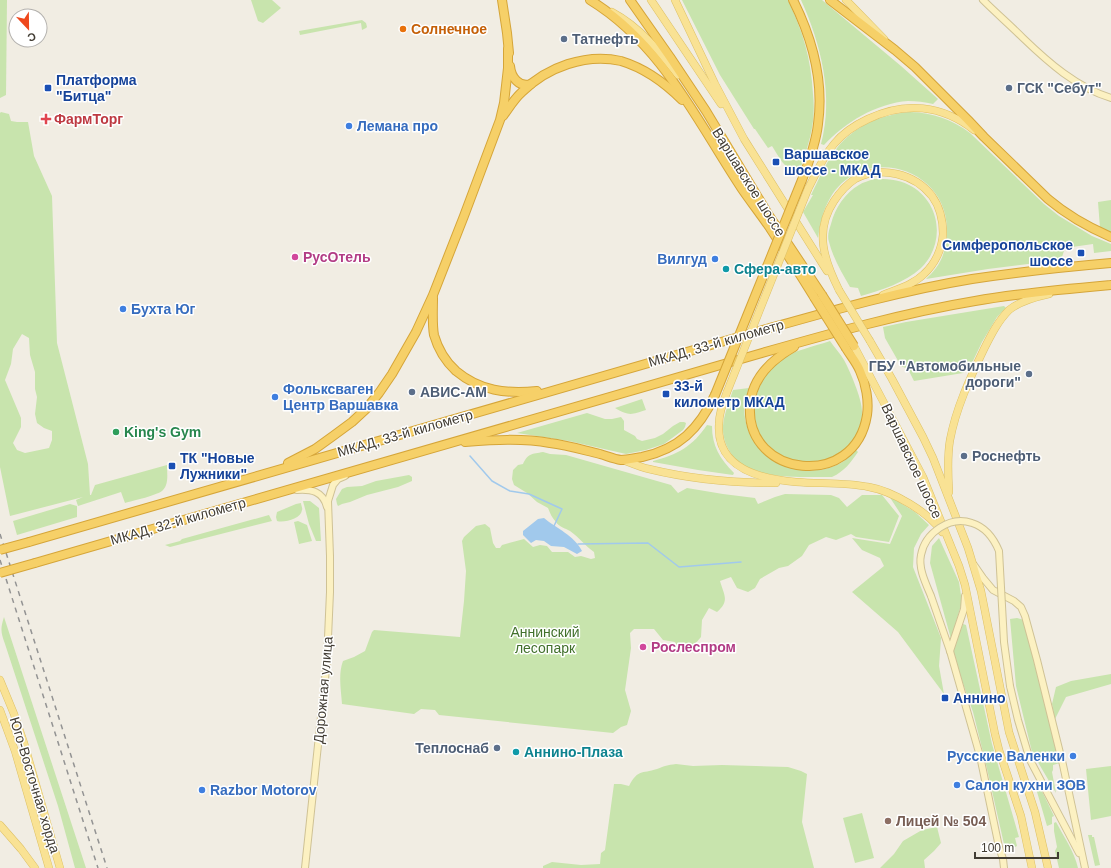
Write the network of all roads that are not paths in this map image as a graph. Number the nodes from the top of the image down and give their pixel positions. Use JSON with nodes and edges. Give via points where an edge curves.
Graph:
{"nodes":[{"id":1,"x":502,"y":0,"type":"edge"},
{"id":2,"x":630,"y":0,"type":"edge"},
{"id":3,"x":651,"y":0,"type":"edge"},
{"id":4,"x":675,"y":0,"type":"edge"},
{"id":5,"x":793,"y":0,"type":"edge"},
{"id":6,"x":830,"y":0,"type":"edge"},
{"id":7,"x":846,"y":0,"type":"edge"},
{"id":8,"x":983,"y":0,"type":"edge"},
{"id":9,"x":591,"y":1,"type":"edge"},
{"id":10,"x":508,"y":49,"type":"junction"},
{"id":11,"x":896,"y":50,"type":"junction"},
{"id":12,"x":535,"y":81,"type":"junction"},
{"id":13,"x":1111,"y":98,"type":"edge"},
{"id":14,"x":706,"y":111,"type":"junction"},
{"id":15,"x":696,"y":114,"type":"junction"},
{"id":16,"x":500,"y":120,"type":"junction"},
{"id":17,"x":984,"y":137,"type":"junction"},
{"id":18,"x":744,"y":139,"type":"junction"},
{"id":19,"x":1111,"y":237,"type":"edge"},
{"id":20,"x":1111,"y":263,"type":"edge"},
{"id":21,"x":1111,"y":285,"type":"edge"},
{"id":22,"x":1074,"y":288,"type":"junction"},
{"id":23,"x":839,"y":290,"type":"junction"},
{"id":24,"x":433,"y":295,"type":"junction"},
{"id":25,"x":818,"y":296,"type":"junction"},
{"id":26,"x":845,"y":307,"type":"junction"},
{"id":27,"x":823,"y":335,"type":"junction"},
{"id":28,"x":854,"y":346,"type":"joint"},
{"id":29,"x":860,"y":371,"type":"junction"},
{"id":30,"x":577,"y":384,"type":"junction"},
{"id":31,"x":889,"y":411,"type":"junction"},
{"id":32,"x":434,"y":447,"type":"junction"},
{"id":33,"x":328,"y":455,"type":"joint"},
{"id":34,"x":620,"y":460,"type":"junction"},
{"id":35,"x":355,"y":470,"type":"junction"},
{"id":36,"x":250,"y":478,"type":"junction"},
{"id":37,"x":798,"y":482,"type":"junction"},
{"id":38,"x":283,"y":491,"type":"junction"},
{"id":39,"x":949,"y":498,"type":"junction"},
{"id":40,"x":328,"y":511,"type":"junction"},
{"id":41,"x":949,"y":541,"type":"junction"},
{"id":42,"x":0,"y":550,"type":"edge"},
{"id":43,"x":974,"y":565,"type":"junction"},
{"id":44,"x":0,"y":573,"type":"edge"},
{"id":45,"x":965,"y":585,"type":"junction"},
{"id":46,"x":950,"y":651,"type":"junction"},
{"id":47,"x":0,"y":680,"type":"edge"},
{"id":48,"x":0,"y":710,"type":"edge"},
{"id":49,"x":0,"y":825,"type":"edge"},
{"id":50,"x":1003,"y":859,"type":"junction"},
{"id":51,"x":1084,"y":866,"type":"edge"},
{"id":52,"x":35,"y":868,"type":"edge"},
{"id":53,"x":49,"y":868,"type":"edge"},
{"id":54,"x":60,"y":868,"type":"edge"},
{"id":55,"x":305,"y":868,"type":"edge"},
{"id":56,"x":1004,"y":868,"type":"edge"},
{"id":57,"x":1008,"y":868,"type":"edge"},
{"id":58,"x":1032,"y":868,"type":"edge"},
{"id":59,"x":1048,"y":868,"type":"edge"}],
"edges":[{"from":1,"to":10,"type":"highway"},
{"from":2,"to":14,"type":"highway"},
{"from":3,"to":18,"type":"main road"},
{"from":4,"to":18,"type":"main road","name":"Варшавское шоссе"},
{"from":5,"to":34,"type":"highway","bridge":true,"via":[[814,55],[819,100],[816,138],[802,180],[710,406],[695,428],[675,445],[650,455]]},
{"from":6,"to":11,"type":"highway"},
{"from":7,"to":11,"type":"main road"},
{"from":8,"to":13,"type":"main road","via":[[1060,71],[1088,89]]},
{"from":9,"to":14,"type":"main road","name":"Варшавское шоссе","via":[[618,16],[650,41]]},
{"from":9,"to":15,"type":"highway","via":[[619,21],[648,49],[666,70]]},
{"from":10,"to":12,"type":"highway","via":[[510,70],[516,81],[522,85]]},
{"from":10,"to":16,"type":"highway","via":[[508,68]]},
{"from":11,"to":17,"type":"highway"},
{"from":12,"to":15,"type":"highway","via":[[572,63],[596,59],[620,61],[667,85]]},
{"from":12,"to":16,"type":"highway","via":[[512,103]]},
{"from":14,"to":25,"type":"highway","name":"Варшавское шоссе"},
{"from":15,"to":25,"type":"highway","via":[[743,189]]},
{"from":16,"to":24,"type":"highway"},
{"from":17,"to":19,"type":"highway","via":[[1059,208],[1082,224]]},
{"from":17,"to":37,"type":"main road","bridge":true,"via":[[945,113],[909,107],[886,112],[852,128],[839,139],[821,163],[808,189],[726,392],[719,425],[721,444],[725,453],[743,470],[772,480]]},
{"from":18,"to":23,"type":"main road","name":"Варшавское шоссе"},
{"from":20,"to":26,"type":"highway","name":"МКАД, 33-й километр","via":[[971,279]]},
{"from":21,"to":22,"type":"highway","name":"МКАД, 33-й километр"},
{"from":22,"to":27,"type":"highway","name":"МКАД, 33-й километр","via":[[950,306]]},
{"from":22,"to":39,"type":"main road","via":[[1018,304],[995,328],[976,364],[958,409],[948,455]]},
{"from":23,"to":26,"type":"main road","via":[[826,260],[822,235],[828,213],[838,194],[856,179],[878,172],[901,175],[920,184],[933,197],[941,216],[943,238],[937,258],[931,267],[913,282]]},
{"from":23,"to":39,"type":"main road","name":"Варшавское шоссе","bridge":true,"via":[[923,437]]},
{"from":24,"to":30,"type":"highway","via":[[434,333],[437,345],[451,366],[474,384],[505,392],[522,393]]},
{"from":24,"to":36,"type":"highway","via":[[392,374],[366,409],[315,449],[276,469]]},
{"from":25,"to":28,"type":"highway","name":"Варшавское шоссе","bridge":true},
{"from":25,"to":29,"type":"highway","bridge":true},
{"from":26,"to":30,"type":"highway","name":"МКАД, 33-й километр"},
{"from":27,"to":29,"type":"highway","via":[[779,356],[768,366],[753,390],[749,415],[752,429],[767,451],[777,459],[803,466],[825,465],[844,456],[854,446],[866,422],[867,398]]},
{"from":27,"to":32,"type":"highway","name":"МКАД, 33-й километр"},
{"from":28,"to":31,"type":"main road","name":"Варшавское шоссе"},
{"from":29,"to":31,"type":"main road"},
{"from":30,"to":33,"type":"highway","name":"МКАД, 33-й километр"},
{"from":31,"to":41,"type":"main road","name":"Варшавское шоссе","via":[[923,477]]},
{"from":32,"to":34,"type":"highway","via":[[487,440],[531,440]]},
{"from":32,"to":35,"type":"highway","name":"МКАД, 33-й километр"},
{"from":33,"to":36,"type":"highway","name":"МКАД, 32-й километр"},
{"from":34,"to":37,"type":"main road","via":[[648,469],[717,480]]},
{"from":35,"to":38,"type":"highway","name":"МКАД, 32-й километр"},
{"from":35,"to":40,"type":"main road","name":"Дорожная улица","via":[[338,479],[333,485]]},
{"from":36,"to":42,"type":"highway","name":"МКАД, 32-й километр","bridge":true},
{"from":37,"to":41,"type":"main road","via":[[853,484],[886,492],[916,508],[940,529]]},
{"from":38,"to":40,"type":"main road","via":[[314,491],[326,502]]},
{"from":38,"to":44,"type":"highway","name":"МКАД, 32-й километр","bridge":true},
{"from":39,"to":43,"type":"main road","name":"Варшавское шоссе"},
{"from":40,"to":55,"type":"main road","name":"Дорожная улица","via":[[330,592],[327,660]]},
{"from":41,"to":45,"type":"main road","name":"Варшавское шоссе"},
{"from":43,"to":51,"type":"main road","via":[[994,590],[1021,607],[1027,621],[1063,765]]},
{"from":43,"to":59,"type":"main road","name":"Варшавское шоссе","via":[[1009,732],[1035,812]]},
{"from":45,"to":46,"type":"main road","via":[[964,609]]},
{"from":45,"to":58,"type":"main road","name":"Варшавское шоссе","via":[[999,750],[1021,816]]},
{"from":46,"to":50,"type":"main road","via":[[980,756]]},
{"from":46,"to":51,"type":"main road","bridge":true,"via":[[921,565],[921,555],[932,533],[941,527],[962,521],[981,527],[990,535],[999,551],[1004,642],[1018,720],[1030,760],[1071,836]]},
{"from":47,"to":54,"type":"main road","name":"Юго-Восточная хорда","via":[[24,743]]},
{"from":48,"to":53,"type":"main road","name":"Юго-Восточная хорда","via":[[15,751]]},
{"from":49,"to":52,"type":"main road"},
{"from":50,"to":56,"type":"main road"},
{"from":50,"to":57,"type":"main road"}]}
